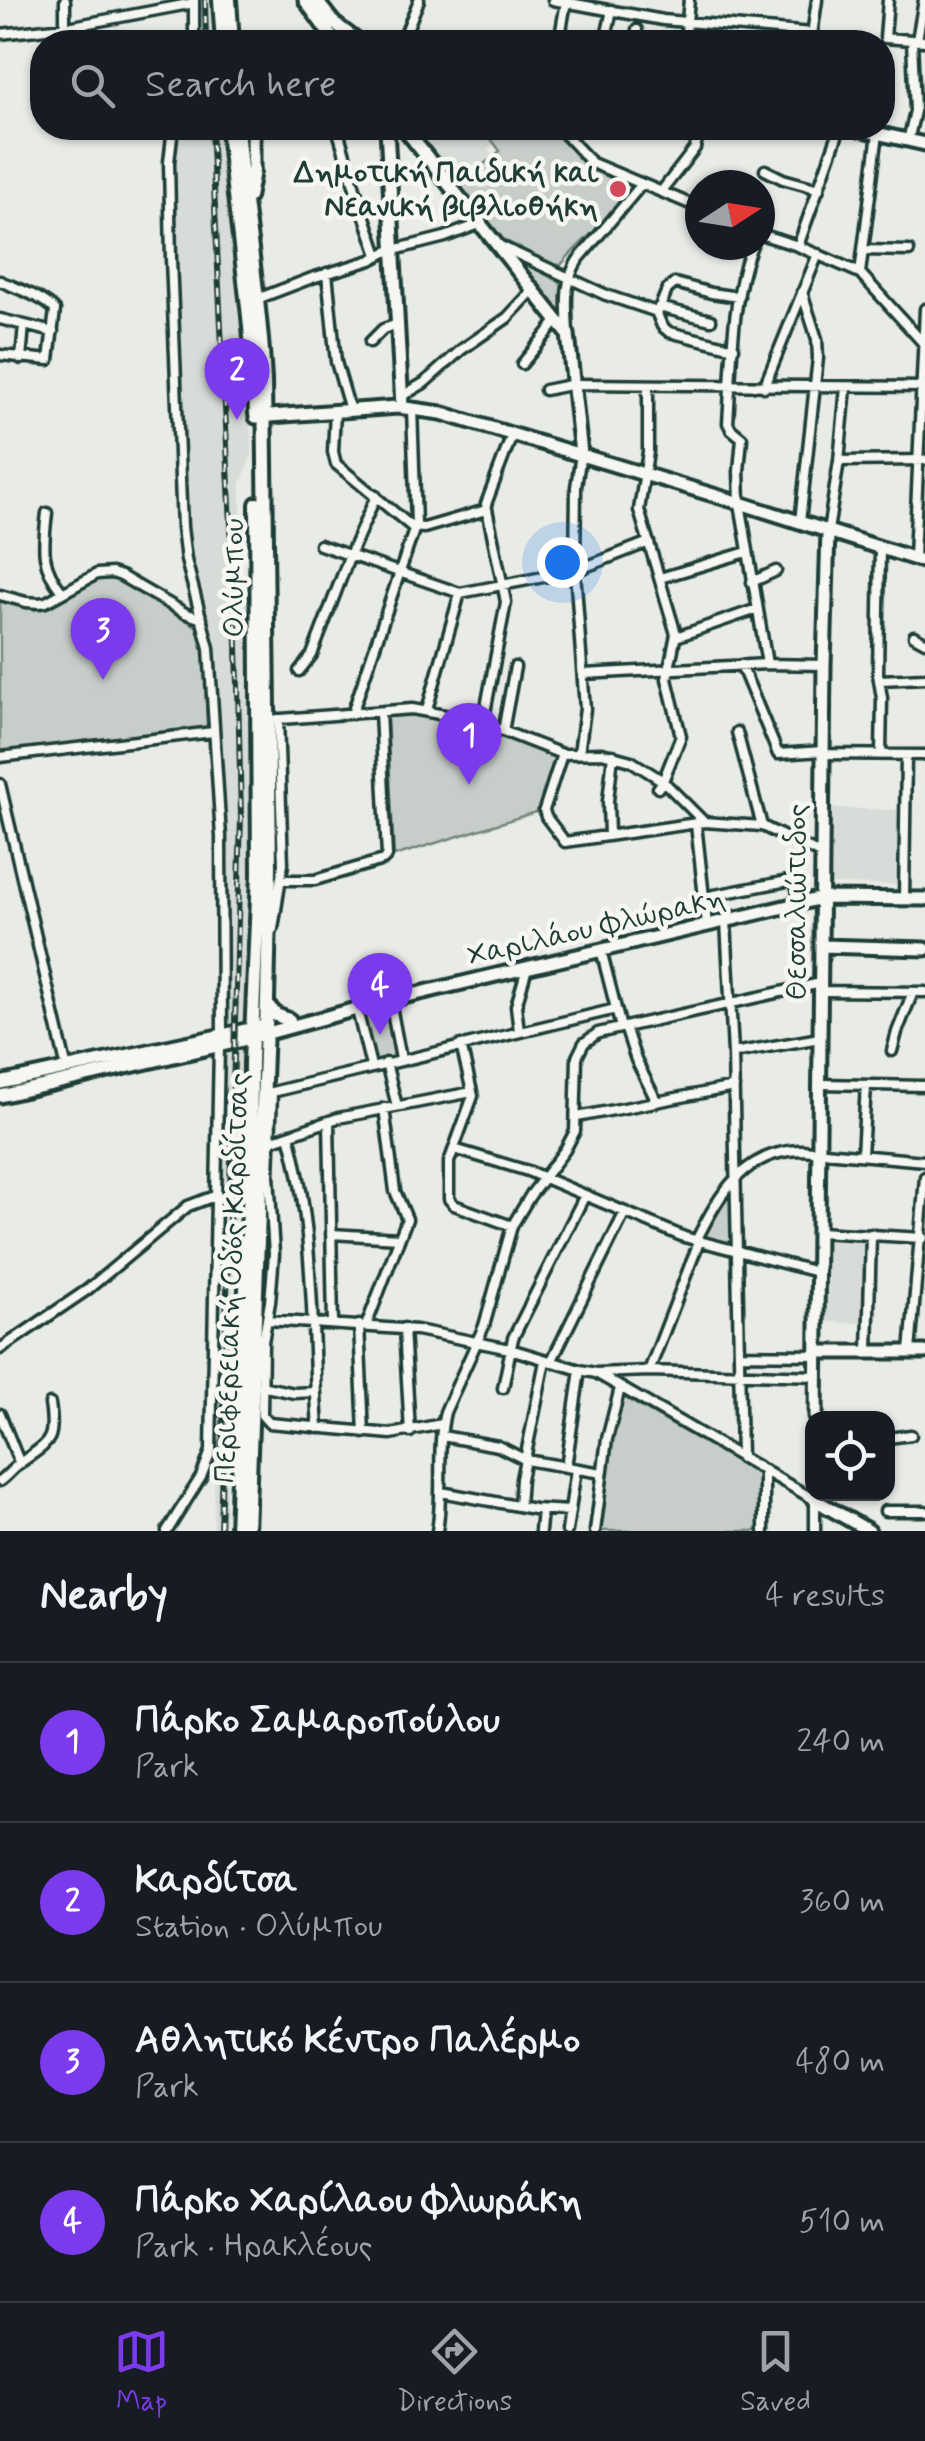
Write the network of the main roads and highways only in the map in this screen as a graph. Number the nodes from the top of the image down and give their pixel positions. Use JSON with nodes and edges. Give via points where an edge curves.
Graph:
{"nodes":[{"id":1,"x":220,"y":0,"type":"edge"},
{"id":2,"x":229,"y":0,"type":"edge"},
{"id":3,"x":305,"y":0,"type":"edge"},
{"id":4,"x":316,"y":0,"type":"edge"},
{"id":5,"x":222,"y":30,"type":"edge"},
{"id":6,"x":231,"y":30,"type":"edge"},
{"id":7,"x":327,"y":30,"type":"edge"},
{"id":8,"x":343,"y":30,"type":"edge"},
{"id":9,"x":895,"y":138,"type":"edge"},
{"id":10,"x":229,"y":140,"type":"edge"},
{"id":11,"x":239,"y":140,"type":"edge"},
{"id":12,"x":253,"y":140,"type":"edge"},
{"id":13,"x":388,"y":140,"type":"edge"},
{"id":14,"x":414,"y":140,"type":"edge"},
{"id":15,"x":925,"y":144,"type":"edge"},
{"id":16,"x":254,"y":172,"type":"joint"},
{"id":17,"x":246,"y":224,"type":"junction"},
{"id":18,"x":405,"y":404,"type":"junction"},
{"id":19,"x":261,"y":416,"type":"junction"},
{"id":20,"x":581,"y":454,"type":"junction"},
{"id":21,"x":828,"y":531,"type":"junction"},
{"id":22,"x":919,"y":560,"type":"edge"},
{"id":23,"x":822,"y":898,"type":"junction"},
{"id":24,"x":925,"y":899,"type":"edge"},
{"id":25,"x":821,"y":946,"type":"junction"},
{"id":26,"x":925,"y":949,"type":"edge"},
{"id":27,"x":386,"y":1002,"type":"junction"},
{"id":28,"x":267,"y":1005,"type":"junction"},
{"id":29,"x":289,"y":1020,"type":"junction"},
{"id":30,"x":259,"y":1032,"type":"junction"},
{"id":31,"x":114,"y":1065,"type":"junction"},
{"id":32,"x":0,"y":1083,"type":"edge"},
{"id":33,"x":0,"y":1096,"type":"edge"},
{"id":34,"x":925,"y":1352,"type":"edge"},
{"id":35,"x":816,"y":1354,"type":"junction"},
{"id":36,"x":816,"y":1411,"type":"edge"},
{"id":37,"x":821,"y":1501,"type":"edge"},
{"id":38,"x":237,"y":1531,"type":"edge"},
{"id":39,"x":247,"y":1531,"type":"edge"},
{"id":40,"x":868,"y":1531,"type":"edge"}],
"edges":[{"from":1,"to":5,"type":"main road"},
{"from":2,"to":6,"type":"main road"},
{"from":3,"to":7,"type":"main road"},
{"from":4,"to":8,"type":"main road"},
{"from":9,"to":15,"type":"main road"},
{"from":10,"to":19,"type":"main road","name":"Ολύμπου"},
{"from":11,"to":17,"type":"main road","name":"Ολύμπου"},
{"from":12,"to":16,"type":"main road"},
{"from":13,"to":18,"type":"main road"},
{"from":14,"to":20,"type":"main road","via":[[568,334]]},
{"from":16,"to":17,"type":"main road"},
{"from":17,"to":19,"type":"main road","name":"Ολύμπου","via":[[263,358]]},
{"from":18,"to":19,"type":"main road"},
{"from":18,"to":20,"type":"main road"},
{"from":19,"to":28,"type":"main road","name":"Ολύμπου","via":[[273,719]]},
{"from":19,"to":30,"type":"main road","name":"Ολύμπου"},
{"from":20,"to":21,"type":"main road"},
{"from":21,"to":22,"type":"main road"},
{"from":21,"to":23,"type":"main road","name":"Θεσσαλιώτιδος"},
{"from":23,"to":24,"type":"main road","name":"Χαριλάου Φλώρακη"},
{"from":23,"to":25,"type":"main road","name":"Θεσσαλιώτιδος"},
{"from":23,"to":27,"type":"main road","name":"Χαριλάου Φλώρακη"},
{"from":25,"to":26,"type":"main road"},
{"from":25,"to":35,"type":"main road","name":"Θεσσαλιώτιδος"},
{"from":27,"to":29,"type":"main road","name":"Χαριλάου Φλώρακη"},
{"from":27,"to":30,"type":"main road","name":"Χαριλάου Φλώρακη"},
{"from":28,"to":29,"type":"main road"},
{"from":28,"to":30,"type":"main road","name":"Ολύμπου"},
{"from":29,"to":30,"type":"main road","name":"Χαριλάου Φλώρακη"},
{"from":30,"to":31,"type":"main road"},
{"from":30,"to":38,"type":"main road","name":"Περιφερειακή Οδός Καρδίτσας"},
{"from":30,"to":39,"type":"main road","name":"Περιφερειακή Οδός Καρδίτσας"},
{"from":31,"to":32,"type":"main road"},
{"from":31,"to":33,"type":"main road"},
{"from":34,"to":35,"type":"main road"},
{"from":35,"to":36,"type":"main road","name":"Θεσσαλιώτιδος"},
{"from":37,"to":40,"type":"main road"}]}
